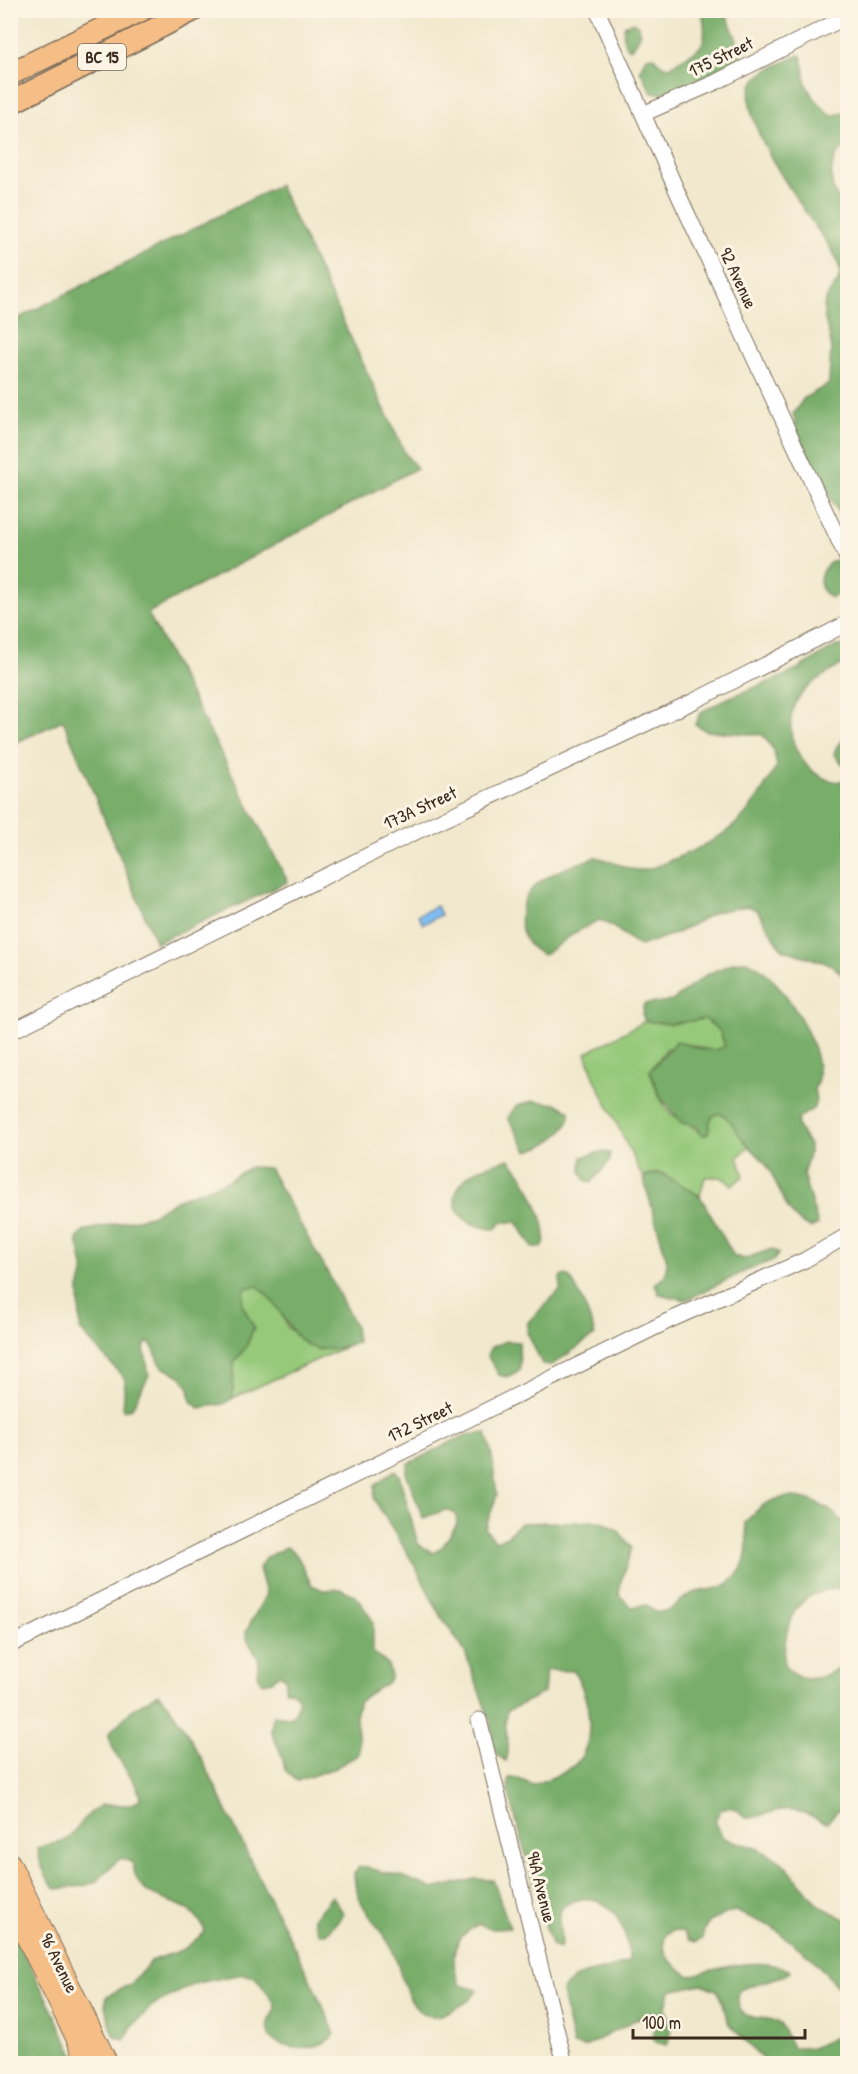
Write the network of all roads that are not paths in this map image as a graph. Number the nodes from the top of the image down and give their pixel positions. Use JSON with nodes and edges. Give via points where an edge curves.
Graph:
{"nodes":[{"id":1,"x":141,"y":10,"type":"edge"},
{"id":2,"x":193,"y":10,"type":"edge"},
{"id":3,"x":597,"y":10,"type":"edge"},
{"id":4,"x":848,"y":16,"type":"edge"},
{"id":5,"x":10,"y":74,"type":"edge"},
{"id":6,"x":10,"y":103,"type":"edge"},
{"id":7,"x":644,"y":114,"type":"junction"},
{"id":8,"x":848,"y":560,"type":"edge"},
{"id":9,"x":848,"y":622,"type":"edge"},
{"id":10,"x":10,"y":1032,"type":"edge"},
{"id":11,"x":848,"y":1235,"type":"edge"},
{"id":12,"x":10,"y":1645,"type":"edge"},
{"id":13,"x":479,"y":1720,"type":"dead end"},
{"id":14,"x":10,"y":1863,"type":"edge"},
{"id":15,"x":10,"y":1904,"type":"edge"},
{"id":16,"x":89,"y":2064,"type":"edge"},
{"id":17,"x":108,"y":2064,"type":"edge"},
{"id":18,"x":565,"y":2064,"type":"edge"}],
"edges":[{"from":1,"to":5,"type":"highway","number":"BC 15"},
{"from":2,"to":6,"type":"highway","number":"BC 15"},
{"from":3,"to":7,"type":"street","name":"92 Avenue"},
{"from":4,"to":7,"type":"street","name":"175 Street"},
{"from":7,"to":8,"type":"street","name":"92 Avenue"},
{"from":9,"to":10,"type":"street","name":"173A Street","via":[[694,701],[405,837]]},
{"from":11,"to":12,"type":"street","name":"172 Street","via":[[805,1260],[668,1321]]},
{"from":13,"to":18,"type":"street","name":"94A Avenue"},
{"from":14,"to":17,"type":"main road","name":"96 Avenue"},
{"from":15,"to":16,"type":"main road","name":"96 Avenue"}]}
